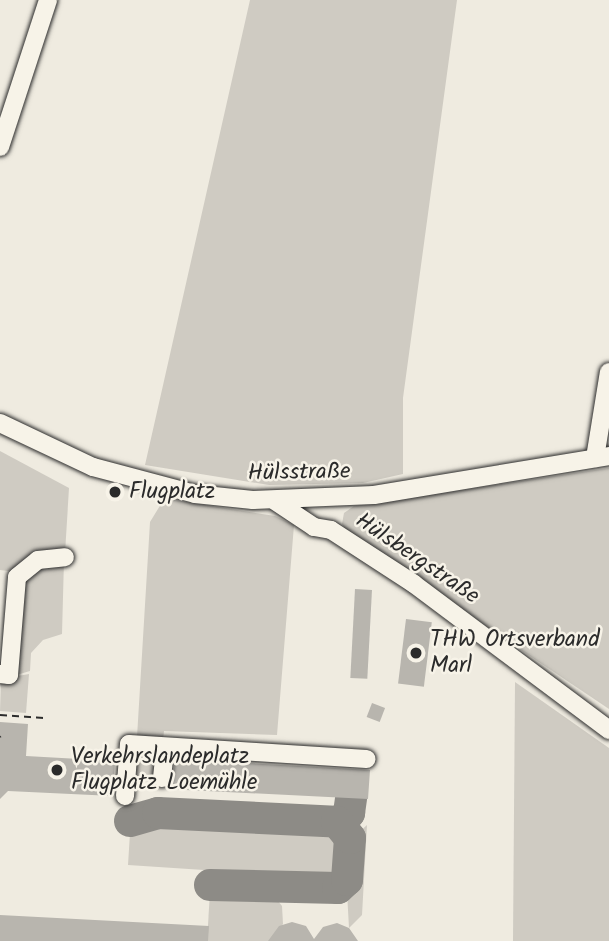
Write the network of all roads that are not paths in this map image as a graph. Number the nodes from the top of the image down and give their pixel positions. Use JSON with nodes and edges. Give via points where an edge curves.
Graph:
{"nodes":[{"id":1,"x":48,"y":0,"type":"edge"},
{"id":2,"x":0,"y":147,"type":"edge"},
{"id":3,"x":609,"y":372,"type":"edge"},
{"id":4,"x":0,"y":423,"type":"edge"},
{"id":5,"x":602,"y":457,"type":"edge"},
{"id":6,"x":328,"y":500,"type":"junction"},
{"id":7,"x":275,"y":501,"type":"junction"},
{"id":8,"x":331,"y":530,"type":"junction"},
{"id":9,"x":65,"y":557,"type":"dead end"},
{"id":10,"x":0,"y":674,"type":"edge"},
{"id":11,"x":609,"y":730,"type":"edge"},
{"id":12,"x":165,"y":747,"type":"junction"},
{"id":13,"x":367,"y":759,"type":"dead end"},
{"id":14,"x":162,"y":778,"type":"dead end"},
{"id":15,"x":125,"y":796,"type":"dead end"}],
"edges":[{"from":1,"to":2,"type":"street"},
{"from":3,"to":5,"type":"street"},
{"from":4,"to":7,"type":"street","name":"Hülsstraße","via":[[93,467],[144,482],[195,494]]},
{"from":5,"to":6,"type":"street","name":"Hülsstraße"},
{"from":6,"to":7,"type":"street","name":"Hülsstraße"},
{"from":6,"to":8,"type":"street","name":"Hülsbergstraße"},
{"from":7,"to":8,"type":"street","name":"Hülsbergstraße","via":[[314,527]]},
{"from":8,"to":11,"type":"street","name":"Hülsbergstraße","via":[[414,584]]},
{"from":9,"to":10,"type":"street","via":[[38,560],[17,577],[9,674]]},
{"from":12,"to":13,"type":"street"},
{"from":12,"to":14,"type":"street"},
{"from":12,"to":15,"type":"street","via":[[128,744]]}]}
